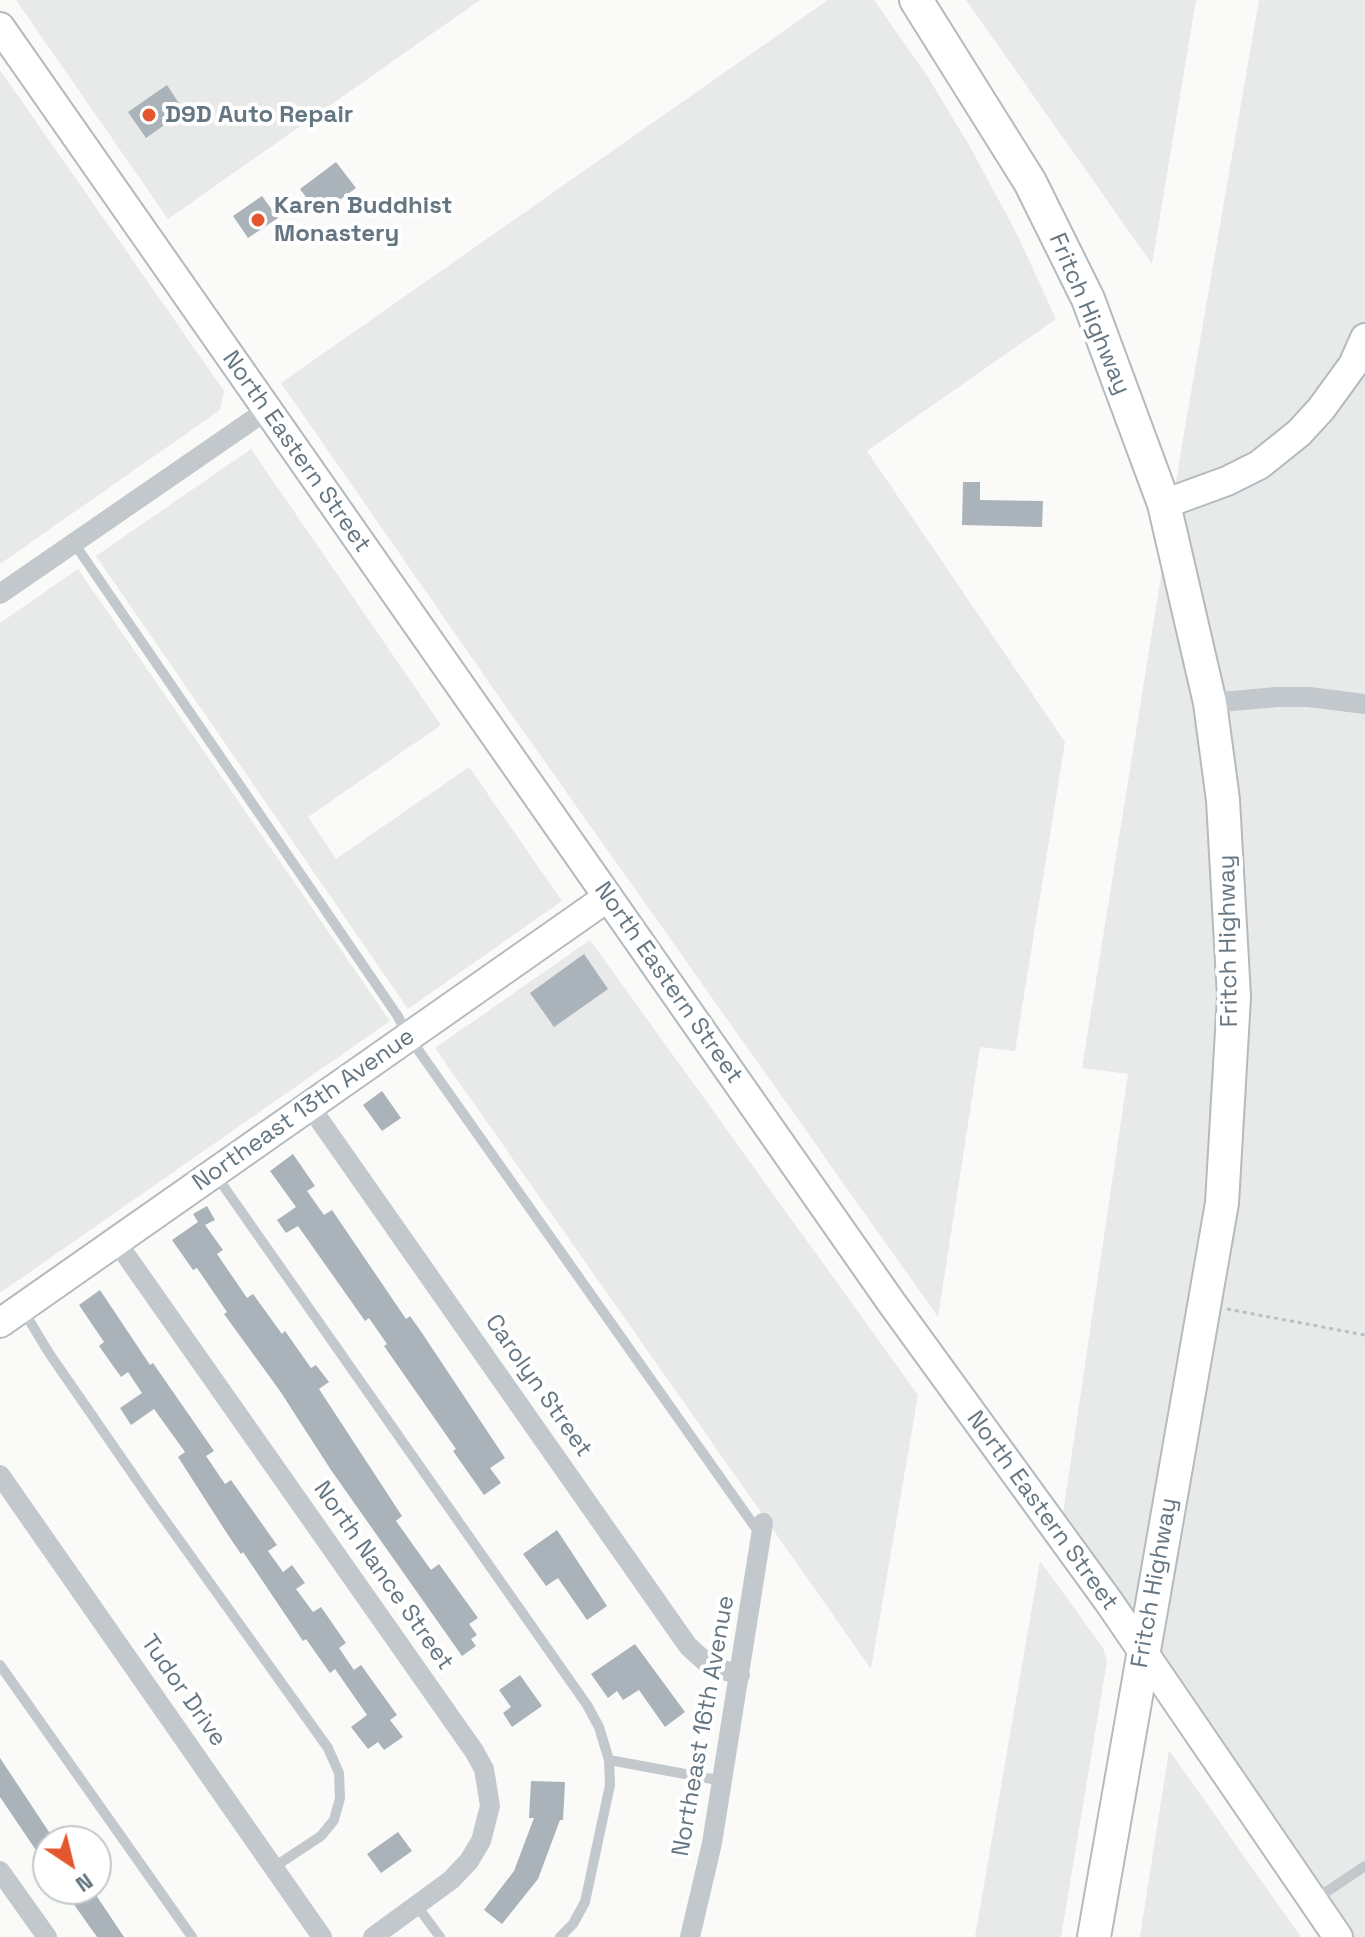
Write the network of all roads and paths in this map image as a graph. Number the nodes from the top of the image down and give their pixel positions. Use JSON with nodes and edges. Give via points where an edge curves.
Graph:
{"nodes":[{"id":1,"x":916,"y":0,"type":"edge"},
{"id":2,"x":0,"y":27,"type":"edge"},
{"id":3,"x":1365,"y":338,"type":"edge"},
{"id":4,"x":267,"y":410,"type":"junction"},
{"id":5,"x":1164,"y":504,"type":"junction"},
{"id":6,"x":74,"y":543,"type":"junction"},
{"id":7,"x":0,"y":594,"type":"edge"},
{"id":8,"x":1210,"y":703,"type":"junction"},
{"id":9,"x":1365,"y":704,"type":"edge"},
{"id":10,"x":608,"y":897,"type":"junction"},
{"id":11,"x":409,"y":1037,"type":"junction"},
{"id":12,"x":309,"y":1105,"type":"junction"},
{"id":13,"x":214,"y":1172,"type":"junction"},
{"id":14,"x":116,"y":1241,"type":"junction"},
{"id":15,"x":1203,"y":1304,"type":"junction"},
{"id":16,"x":11,"y":1315,"type":"edge"},
{"id":17,"x":1365,"y":1335,"type":"edge"},
{"id":18,"x":0,"y":1475,"type":"edge"},
{"id":19,"x":762,"y":1529,"type":"joint"},
{"id":20,"x":1144,"y":1653,"type":"junction"},
{"id":21,"x":0,"y":1665,"type":"edge"},
{"id":22,"x":740,"y":1675,"type":"junction"},
{"id":23,"x":609,"y":1760,"type":"junction"},
{"id":24,"x":723,"y":1781,"type":"junction"},
{"id":25,"x":1365,"y":1866,"type":"edge"},
{"id":26,"x":274,"y":1867,"type":"junction"},
{"id":27,"x":0,"y":1871,"type":"edge"},
{"id":28,"x":1313,"y":1901,"type":"junction"},
{"id":29,"x":417,"y":1906,"type":"junction"},
{"id":30,"x":376,"y":1935,"type":"edge"},
{"id":31,"x":47,"y":1937,"type":"edge"},
{"id":32,"x":192,"y":1937,"type":"edge"},
{"id":33,"x":322,"y":1937,"type":"edge"},
{"id":34,"x":440,"y":1937,"type":"edge"},
{"id":35,"x":560,"y":1937,"type":"edge"},
{"id":36,"x":690,"y":1937,"type":"edge"},
{"id":37,"x":1094,"y":1937,"type":"edge"},
{"id":38,"x":1338,"y":1937,"type":"edge"}],
"edges":[{"from":1,"to":5,"type":"main road","name":"Fritch Highway","via":[[1043,208],[1088,299]]},
{"from":2,"to":4,"type":"main road","name":"North Eastern Street"},
{"from":3,"to":5,"type":"main road","via":[[1353,365],[1299,433],[1248,470]]},
{"from":4,"to":6,"type":"street"},
{"from":4,"to":10,"type":"main road","name":"North Eastern Street"},
{"from":5,"to":8,"type":"main road","name":"Fritch Highway"},
{"from":6,"to":7,"type":"street"},
{"from":6,"to":11,"type":"lane"},
{"from":8,"to":9,"type":"street","via":[[1309,697]]},
{"from":8,"to":15,"type":"main road","name":"Fritch Highway","via":[[1225,827],[1234,997],[1222,1203]]},
{"from":10,"to":11,"type":"main road","name":"Northeast 13th Avenue"},
{"from":10,"to":20,"type":"main road","name":"North Eastern Street"},
{"from":11,"to":12,"type":"main road","name":"Northeast 13th Avenue"},
{"from":11,"to":19,"type":"lane"},
{"from":12,"to":13,"type":"main road","name":"Northeast 13th Avenue"},
{"from":12,"to":22,"type":"street","name":"Carolyn Street","via":[[688,1646],[710,1666]]},
{"from":13,"to":14,"type":"main road","name":"Northeast 13th Avenue"},
{"from":13,"to":23,"type":"lane","via":[[587,1705]]},
{"from":14,"to":16,"type":"main road","name":"Northeast 13th Avenue"},
{"from":14,"to":29,"type":"street","name":"North Nance Street","via":[[484,1769],[490,1806],[481,1841],[451,1880]]},
{"from":15,"to":17,"type":"path"},
{"from":15,"to":20,"type":"main road","name":"Fritch Highway"},
{"from":16,"to":26,"type":"lane","via":[[49,1353],[328,1748],[339,1773],[334,1820],[321,1836]]},
{"from":18,"to":26,"type":"street","name":"Tudor Drive"},
{"from":19,"to":22,"type":"street","name":"Northeast 16th Avenue"},
{"from":20,"to":28,"type":"main road","name":"North Eastern Street"},
{"from":20,"to":37,"type":"main road","name":"Fritch Highway"},
{"from":21,"to":32,"type":"lane"},
{"from":22,"to":24,"type":"street","name":"Northeast 16th Avenue"},
{"from":23,"to":24,"type":"lane"},
{"from":23,"to":35,"type":"lane","via":[[610,1785],[585,1902]]},
{"from":24,"to":36,"type":"street","name":"Northeast 16th Avenue"},
{"from":25,"to":28,"type":"lane"},
{"from":26,"to":33,"type":"street","name":"Tudor Drive"},
{"from":27,"to":31,"type":"street"},
{"from":28,"to":38,"type":"main road","name":"North Eastern Street"},
{"from":29,"to":30,"type":"street","name":"North Nance Street"},
{"from":29,"to":34,"type":"lane"}]}
